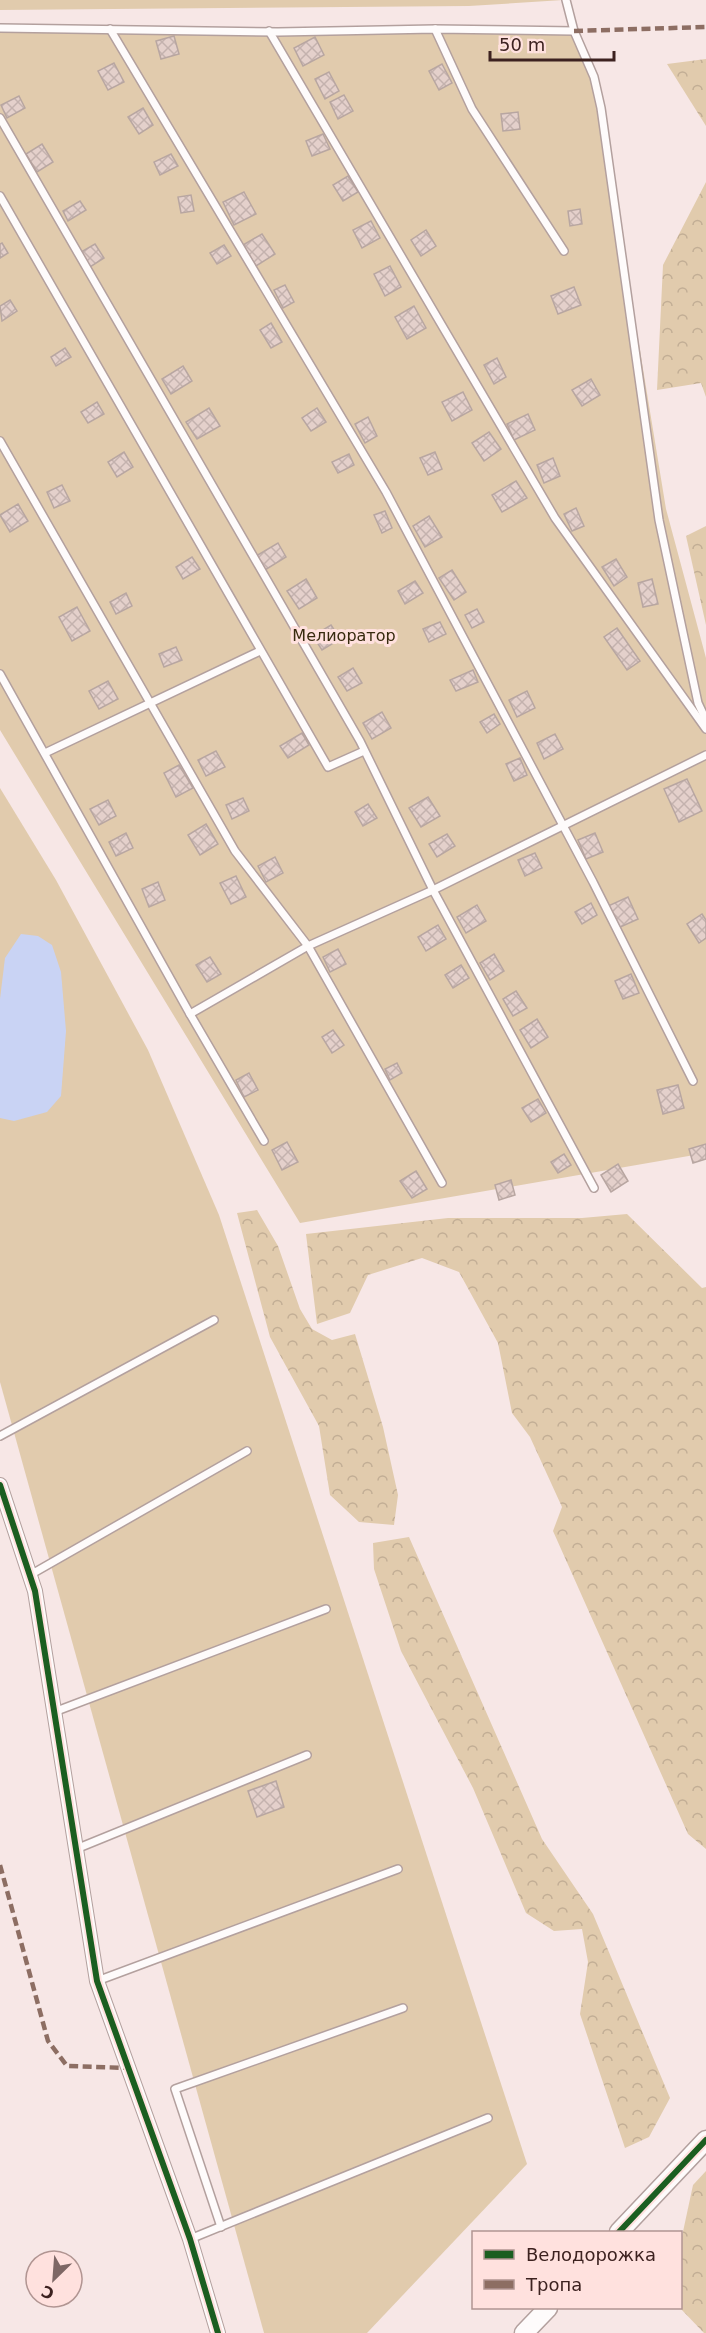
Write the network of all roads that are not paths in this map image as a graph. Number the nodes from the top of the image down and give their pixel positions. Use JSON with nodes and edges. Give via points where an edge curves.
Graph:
{"nodes":[{"id":1,"x":566,"y":0,"type":"edge"},
{"id":2,"x":0,"y":28,"type":"edge"},
{"id":3,"x":110,"y":29,"type":"junction"},
{"id":4,"x":435,"y":29,"type":"junction"},
{"id":5,"x":268,"y":31,"type":"junction"},
{"id":6,"x":574,"y":32,"type":"junction"},
{"id":7,"x":0,"y":118,"type":"edge"},
{"id":8,"x":0,"y":196,"type":"edge"},
{"id":9,"x":564,"y":251,"type":"dead end"},
{"id":10,"x":0,"y":441,"type":"edge"},
{"id":11,"x":260,"y":651,"type":"junction"},
{"id":12,"x":0,"y":674,"type":"edge"},
{"id":13,"x":149,"y":703,"type":"junction"},
{"id":14,"x":706,"y":720,"type":"edge"},
{"id":15,"x":706,"y":729,"type":"edge"},
{"id":16,"x":364,"y":751,"type":"junction"},
{"id":17,"x":45,"y":753,"type":"junction"},
{"id":18,"x":706,"y":755,"type":"edge"},
{"id":19,"x":562,"y":826,"type":"junction"},
{"id":20,"x":433,"y":890,"type":"junction"},
{"id":21,"x":308,"y":946,"type":"junction"},
{"id":22,"x":190,"y":1014,"type":"junction"},
{"id":23,"x":693,"y":1082,"type":"dead end"},
{"id":24,"x":264,"y":1141,"type":"dead end"},
{"id":25,"x":442,"y":1183,"type":"dead end"},
{"id":26,"x":594,"y":1188,"type":"dead end"},
{"id":27,"x":214,"y":1320,"type":"dead end"},
{"id":28,"x":0,"y":1436,"type":"edge"},
{"id":29,"x":247,"y":1451,"type":"dead end"},
{"id":30,"x":0,"y":1485,"type":"edge"},
{"id":31,"x":30,"y":1575,"type":"junction"},
{"id":32,"x":326,"y":1609,"type":"dead end"},
{"id":33,"x":54,"y":1712,"type":"junction"},
{"id":34,"x":307,"y":1755,"type":"dead end"},
{"id":35,"x":76,"y":1850,"type":"junction"},
{"id":36,"x":398,"y":1869,"type":"dead end"},
{"id":37,"x":97,"y":1981,"type":"junction"},
{"id":38,"x":403,"y":2008,"type":"dead end"},
{"id":39,"x":488,"y":2118,"type":"dead end"},
{"id":40,"x":706,"y":2140,"type":"edge"},
{"id":41,"x":221,"y":2226,"type":"junction"},
{"id":42,"x":620,"y":2231,"type":"edge"},
{"id":43,"x":190,"y":2239,"type":"junction"},
{"id":44,"x":546,"y":2309,"type":"edge"},
{"id":45,"x":218,"y":2333,"type":"edge"},
{"id":46,"x":524,"y":2333,"type":"edge"}],
"edges":[{"from":1,"to":6,"type":"lane"},
{"from":2,"to":3,"type":"lane"},
{"from":3,"to":5,"type":"lane"},
{"from":3,"to":19,"type":"lane","via":[[386,492]]},
{"from":4,"to":5,"type":"lane"},
{"from":4,"to":6,"type":"lane"},
{"from":4,"to":9,"type":"lane","via":[[472,109]]},
{"from":5,"to":15,"type":"lane","via":[[555,518]]},
{"from":6,"to":14,"type":"lane","via":[[594,77],[601,108],[659,520],[698,703]]},
{"from":7,"to":16,"type":"lane"},
{"from":8,"to":11,"type":"lane"},
{"from":10,"to":13,"type":"lane"},
{"from":11,"to":13,"type":"lane"},
{"from":11,"to":16,"type":"lane","via":[[328,767]]},
{"from":12,"to":17,"type":"lane"},
{"from":13,"to":17,"type":"lane"},
{"from":13,"to":21,"type":"lane","via":[[235,851]]},
{"from":16,"to":20,"type":"lane"},
{"from":17,"to":22,"type":"lane"},
{"from":18,"to":19,"type":"lane"},
{"from":19,"to":20,"type":"lane"},
{"from":19,"to":23,"type":"lane"},
{"from":20,"to":21,"type":"lane"},
{"from":20,"to":26,"type":"lane"},
{"from":21,"to":22,"type":"lane"},
{"from":21,"to":25,"type":"lane"},
{"from":22,"to":24,"type":"lane"},
{"from":27,"to":28,"type":"lane"},
{"from":29,"to":31,"type":"lane"},
{"from":30,"to":31,"type":"street"},
{"from":31,"to":33,"type":"street"},
{"from":32,"to":33,"type":"lane"},
{"from":33,"to":35,"type":"street"},
{"from":34,"to":35,"type":"lane"},
{"from":35,"to":37,"type":"street"},
{"from":36,"to":37,"type":"lane"},
{"from":37,"to":43,"type":"street"},
{"from":38,"to":41,"type":"lane","via":[[175,2089]]},
{"from":39,"to":41,"type":"lane"},
{"from":40,"to":42,"type":"street"},
{"from":41,"to":43,"type":"lane"},
{"from":43,"to":45,"type":"street"},
{"from":44,"to":46,"type":"street"}]}
